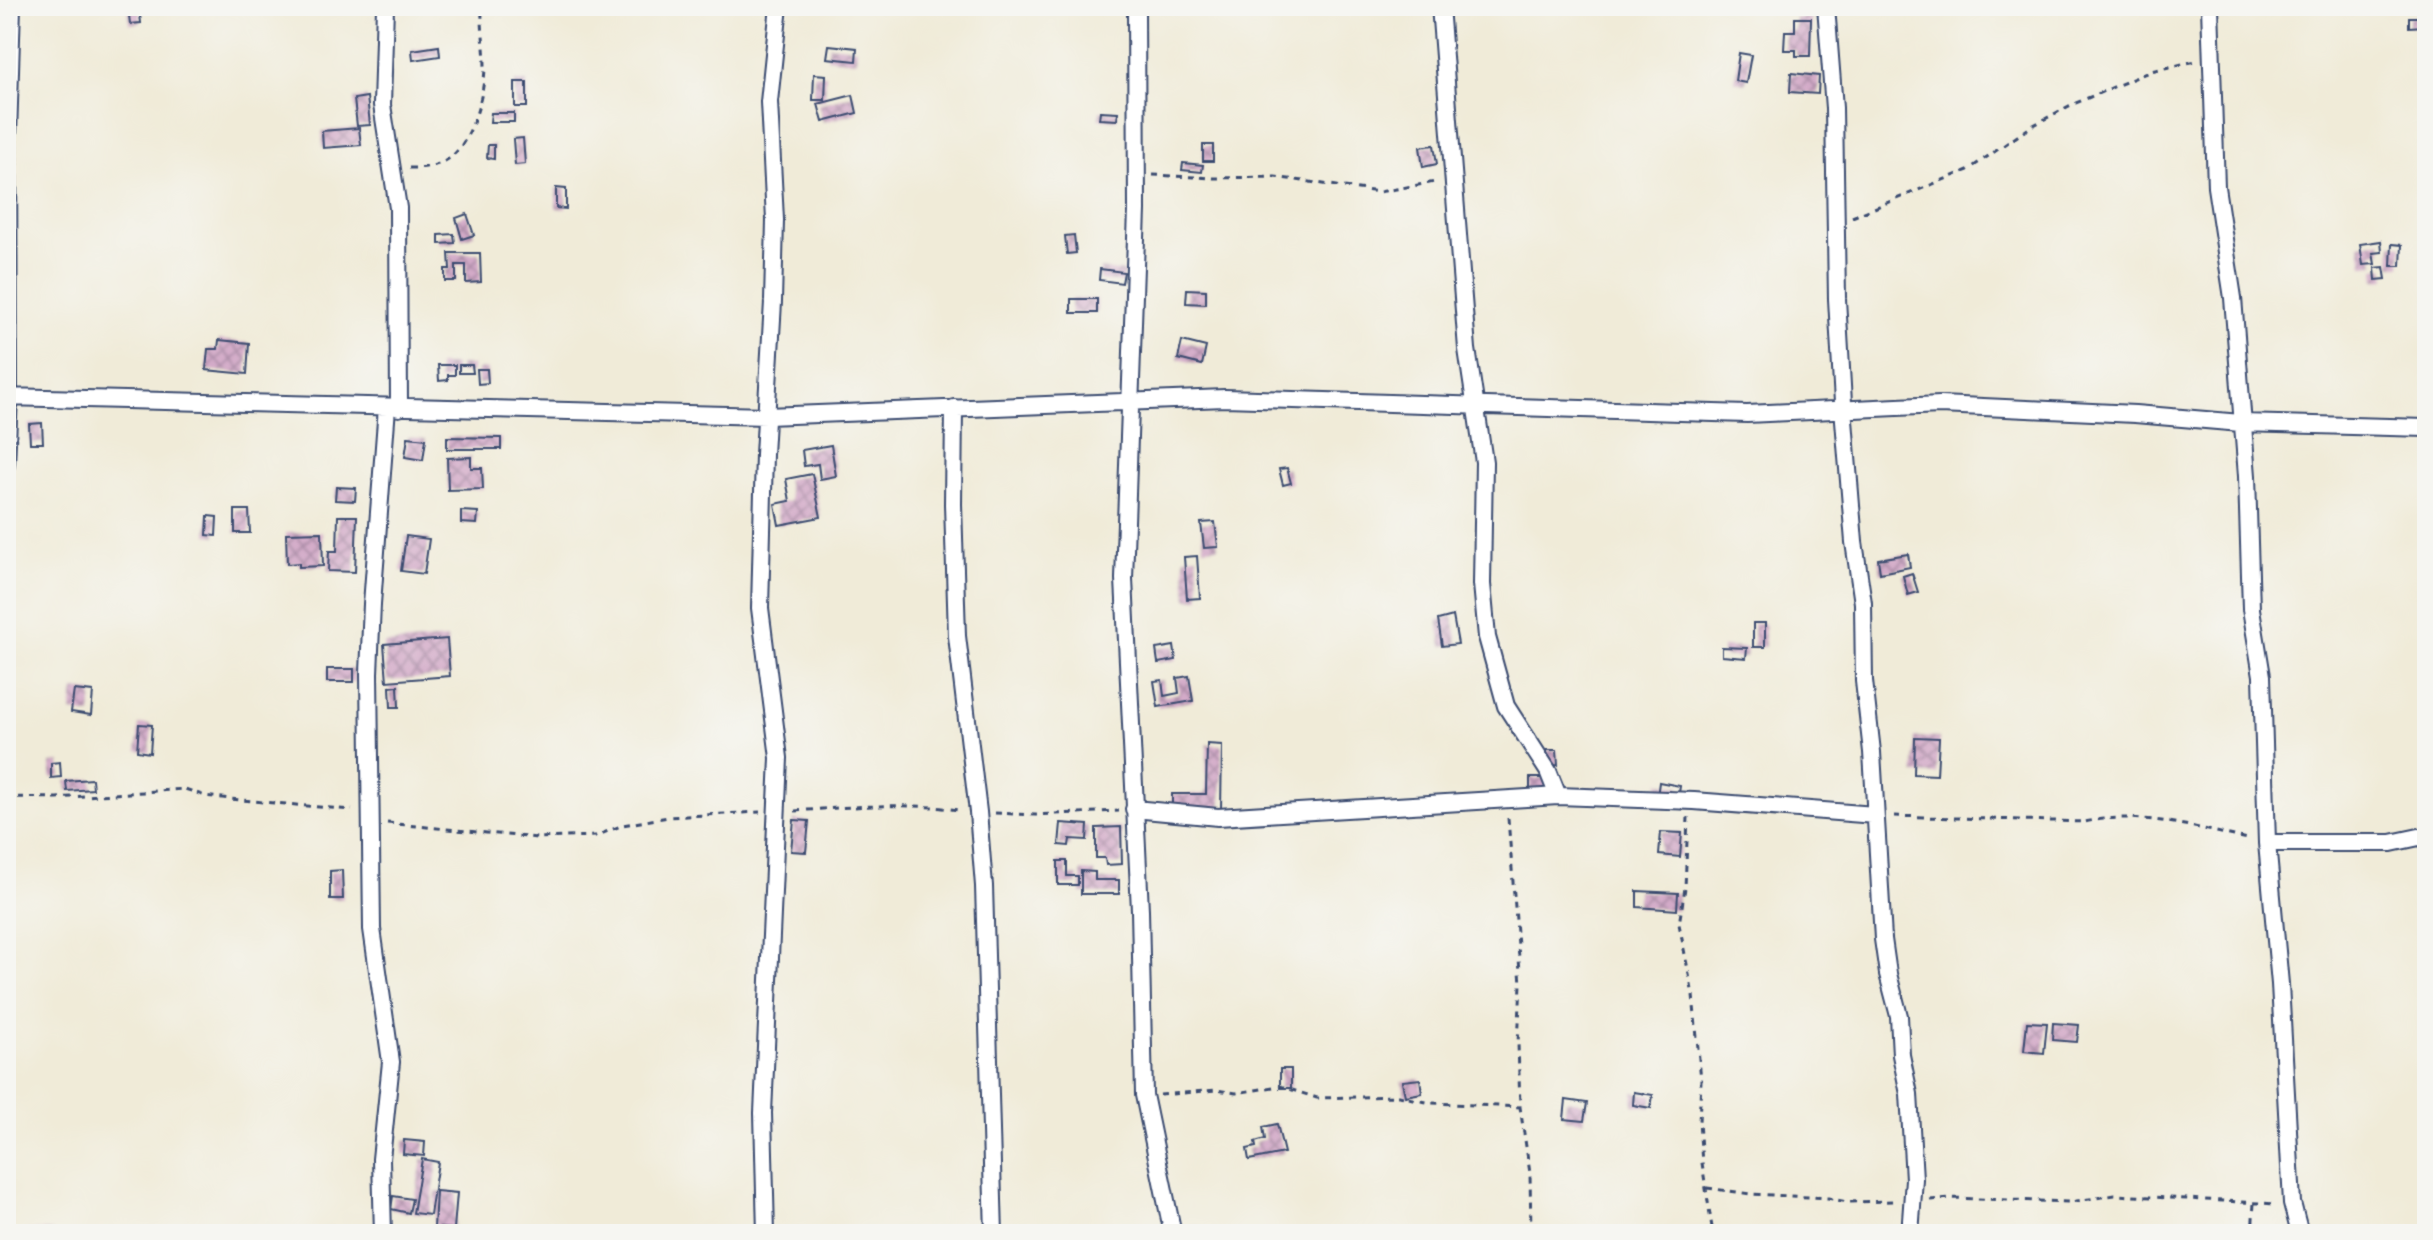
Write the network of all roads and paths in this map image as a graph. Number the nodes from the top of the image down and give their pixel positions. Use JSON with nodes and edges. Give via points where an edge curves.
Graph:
{"nodes":[{"id":1,"x":12,"y":6,"type":"edge"},
{"id":2,"x":385,"y":6,"type":"edge"},
{"id":3,"x":482,"y":6,"type":"edge"},
{"id":4,"x":779,"y":6,"type":"edge"},
{"id":5,"x":1136,"y":6,"type":"edge"},
{"id":6,"x":1440,"y":6,"type":"edge"},
{"id":7,"x":1826,"y":6,"type":"edge"},
{"id":8,"x":2210,"y":6,"type":"edge"},
{"id":9,"x":2211,"y":56,"type":"junction"},
{"id":10,"x":391,"y":168,"type":"junction"},
{"id":11,"x":1136,"y":174,"type":"junction"},
{"id":12,"x":1455,"y":180,"type":"junction"},
{"id":13,"x":1836,"y":223,"type":"junction"},
{"id":14,"x":8,"y":397,"type":"edge"},
{"id":15,"x":1128,"y":401,"type":"junction"},
{"id":16,"x":1476,"y":404,"type":"junction"},
{"id":17,"x":393,"y":408,"type":"junction"},
{"id":18,"x":954,"y":408,"type":"junction"},
{"id":19,"x":1844,"y":409,"type":"junction"},
{"id":20,"x":767,"y":416,"type":"junction"},
{"id":21,"x":2241,"y":423,"type":"junction"},
{"id":22,"x":2427,"y":428,"type":"edge"},
{"id":23,"x":6,"y":465,"type":"edge"},
{"id":24,"x":1558,"y":796,"type":"junction"},
{"id":25,"x":6,"y":797,"type":"edge"},
{"id":26,"x":1508,"y":798,"type":"junction"},
{"id":27,"x":1687,"y":801,"type":"junction"},
{"id":28,"x":1134,"y":809,"type":"junction"},
{"id":29,"x":776,"y":811,"type":"junction"},
{"id":30,"x":371,"y":812,"type":"junction"},
{"id":31,"x":978,"y":812,"type":"junction"},
{"id":32,"x":1875,"y":815,"type":"junction"},
{"id":33,"x":2427,"y":839,"type":"edge"},
{"id":34,"x":2267,"y":843,"type":"junction"},
{"id":35,"x":1144,"y":1095,"type":"junction"},
{"id":36,"x":1520,"y":1107,"type":"junction"},
{"id":37,"x":1707,"y":1188,"type":"junction"},
{"id":38,"x":1912,"y":1202,"type":"junction"},
{"id":39,"x":2254,"y":1203,"type":"junction"},
{"id":40,"x":2292,"y":1203,"type":"junction"},
{"id":41,"x":383,"y":1234,"type":"edge"},
{"id":42,"x":766,"y":1234,"type":"edge"},
{"id":43,"x":994,"y":1234,"type":"edge"},
{"id":44,"x":1173,"y":1234,"type":"edge"},
{"id":45,"x":1531,"y":1234,"type":"edge"},
{"id":46,"x":1713,"y":1234,"type":"edge"},
{"id":47,"x":1910,"y":1234,"type":"edge"},
{"id":48,"x":2252,"y":1234,"type":"edge"},
{"id":49,"x":2300,"y":1234,"type":"edge"}],
"edges":[{"from":1,"to":14,"type":"street"},
{"from":2,"to":10,"type":"street","via":[[382,105]]},
{"from":3,"to":10,"type":"path","via":[[484,83],[479,108],[457,152],[431,167]]},
{"from":4,"to":20,"type":"street","via":[[769,102],[775,220]]},
{"from":5,"to":11,"type":"street"},
{"from":6,"to":12,"type":"street"},
{"from":7,"to":13,"type":"street"},
{"from":8,"to":9,"type":"street"},
{"from":9,"to":13,"type":"path","via":[[2151,71],[2069,106],[1968,170]]},
{"from":9,"to":21,"type":"street","via":[[2216,187],[2233,298]]},
{"from":10,"to":17,"type":"street","via":[[398,208]]},
{"from":11,"to":12,"type":"path","via":[[1275,177],[1379,192]]},
{"from":11,"to":15,"type":"street"},
{"from":12,"to":16,"type":"street"},
{"from":13,"to":19,"type":"street"},
{"from":14,"to":17,"type":"street"},
{"from":14,"to":23,"type":"street"},
{"from":15,"to":16,"type":"street"},
{"from":15,"to":18,"type":"street"},
{"from":15,"to":28,"type":"street","via":[[1124,579]]},
{"from":16,"to":19,"type":"street","via":[[1747,414]]},
{"from":16,"to":24,"type":"street","via":[[1484,462],[1482,584],[1487,637],[1506,706]]},
{"from":17,"to":20,"type":"street"},
{"from":17,"to":30,"type":"street","via":[[372,604]]},
{"from":18,"to":20,"type":"street"},
{"from":18,"to":31,"type":"street","via":[[957,636]]},
{"from":19,"to":21,"type":"street","via":[[1940,405]]},
{"from":19,"to":32,"type":"street","via":[[1863,603]]},
{"from":20,"to":29,"type":"street","via":[[760,608],[777,734]]},
{"from":21,"to":22,"type":"street"},
{"from":21,"to":34,"type":"street","via":[[2251,609],[2262,676]]},
{"from":24,"to":26,"type":"street"},
{"from":24,"to":27,"type":"street"},
{"from":25,"to":30,"type":"path","via":[[185,789],[205,796]]},
{"from":26,"to":28,"type":"street","via":[[1218,817]]},
{"from":26,"to":36,"type":"path","via":[[1521,984]]},
{"from":27,"to":32,"type":"street"},
{"from":27,"to":37,"type":"path","via":[[1689,834],[1679,924],[1693,995]]},
{"from":28,"to":31,"type":"path","via":[[1062,815]]},
{"from":28,"to":35,"type":"street"},
{"from":29,"to":30,"type":"path","via":[[668,817],[596,836],[537,838],[391,826]]},
{"from":29,"to":31,"type":"path","via":[[928,805]]},
{"from":29,"to":42,"type":"street","via":[[763,1113]]},
{"from":30,"to":41,"type":"street","via":[[372,929],[391,1062],[381,1159]]},
{"from":31,"to":43,"type":"street"},
{"from":32,"to":34,"type":"path","via":[[2085,822],[2135,818]]},
{"from":32,"to":38,"type":"street","via":[[1883,939],[1909,1094]]},
{"from":33,"to":34,"type":"street"},
{"from":34,"to":40,"type":"street"},
{"from":35,"to":36,"type":"path","via":[[1236,1093],[1280,1086],[1317,1098],[1399,1096],[1431,1103]]},
{"from":35,"to":44,"type":"street"},
{"from":36,"to":45,"type":"path","via":[[1530,1173]]},
{"from":37,"to":38,"type":"path","via":[[1847,1202]]},
{"from":37,"to":46,"type":"path"},
{"from":38,"to":39,"type":"path","via":[[2070,1202],[2115,1195]]},
{"from":38,"to":47,"type":"street"},
{"from":39,"to":40,"type":"path"},
{"from":39,"to":48,"type":"path"},
{"from":40,"to":49,"type":"street"}]}
